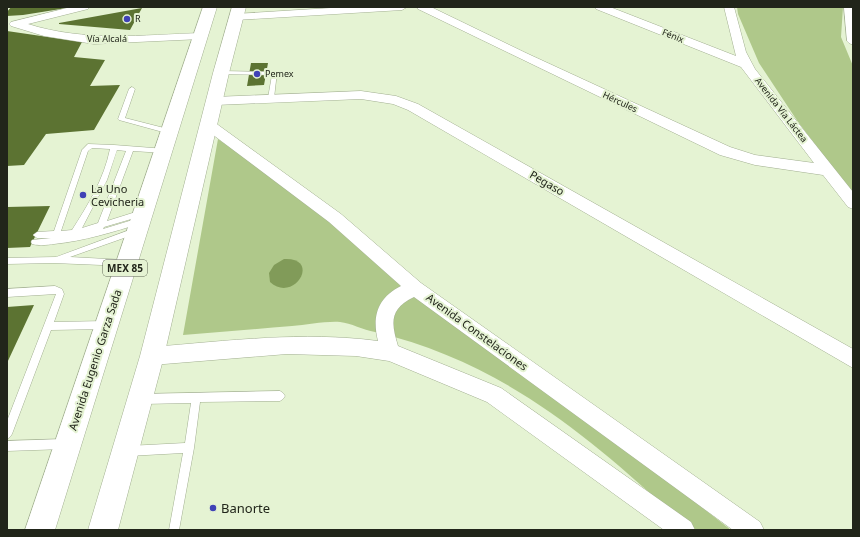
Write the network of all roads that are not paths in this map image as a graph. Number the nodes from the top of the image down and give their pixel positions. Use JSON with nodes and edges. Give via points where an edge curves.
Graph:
{"nodes":[{"id":1,"x":84,"y":7,"type":"edge"},
{"id":2,"x":210,"y":7,"type":"edge"},
{"id":3,"x":402,"y":7,"type":"edge"},
{"id":4,"x":422,"y":7,"type":"edge"},
{"id":5,"x":600,"y":7,"type":"edge"},
{"id":6,"x":730,"y":7,"type":"edge"},
{"id":7,"x":849,"y":7,"type":"edge"},
{"id":8,"x":238,"y":12,"type":"edge"},
{"id":9,"x":11,"y":24,"type":"edge"},
{"id":10,"x":201,"y":36,"type":"junction"},
{"id":11,"x":853,"y":42,"type":"edge"},
{"id":12,"x":747,"y":65,"type":"junction"},
{"id":13,"x":221,"y":74,"type":"junction"},
{"id":14,"x":132,"y":89,"type":"dead end"},
{"id":15,"x":271,"y":98,"type":"junction"},
{"id":16,"x":215,"y":102,"type":"junction"},
{"id":17,"x":209,"y":125,"type":"junction"},
{"id":18,"x":167,"y":141,"type":"junction"},
{"id":19,"x":114,"y":147,"type":"junction"},
{"id":20,"x":130,"y":149,"type":"junction"},
{"id":21,"x":828,"y":170,"type":"junction"},
{"id":22,"x":853,"y":203,"type":"edge"},
{"id":23,"x":140,"y":221,"type":"junction"},
{"id":24,"x":99,"y":230,"type":"junction"},
{"id":25,"x":73,"y":236,"type":"junction"},
{"id":26,"x":55,"y":238,"type":"junction"},
{"id":27,"x":36,"y":239,"type":"dead end"},
{"id":28,"x":53,"y":260,"type":"junction"},
{"id":29,"x":7,"y":261,"type":"edge"},
{"id":30,"x":127,"y":263,"type":"junction"},
{"id":31,"x":415,"y":288,"type":"junction"},
{"id":32,"x":7,"y":293,"type":"edge"},
{"id":33,"x":107,"y":325,"type":"junction"},
{"id":34,"x":49,"y":326,"type":"junction"},
{"id":35,"x":390,"y":352,"type":"junction"},
{"id":36,"x":152,"y":356,"type":"junction"},
{"id":37,"x":853,"y":359,"type":"edge"},
{"id":38,"x":280,"y":396,"type":"dead end"},
{"id":39,"x":139,"y":399,"type":"junction"},
{"id":40,"x":196,"y":399,"type":"junction"},
{"id":41,"x":7,"y":434,"type":"edge"},
{"id":42,"x":68,"y":444,"type":"junction"},
{"id":43,"x":7,"y":446,"type":"edge"},
{"id":44,"x":189,"y":448,"type":"junction"},
{"id":45,"x":125,"y":451,"type":"junction"},
{"id":46,"x":40,"y":530,"type":"edge"},
{"id":47,"x":103,"y":530,"type":"edge"},
{"id":48,"x":174,"y":530,"type":"edge"},
{"id":49,"x":683,"y":530,"type":"edge"},
{"id":50,"x":752,"y":530,"type":"edge"}],
"edges":[{"from":1,"to":9,"type":"street","name":"Vía Alcalá"},
{"from":2,"to":10,"type":"highway","name":"Avenida Eugenio Garza Sada","number":"MEX 85"},
{"from":3,"to":8,"type":"street"},
{"from":4,"to":21,"type":"street","name":"Hércules","via":[[725,151],[755,160]]},
{"from":5,"to":12,"type":"street","name":"Fénix"},
{"from":6,"to":12,"type":"street","name":"Avenida Vía Láctea","via":[[740,52]]},
{"from":7,"to":11,"type":"street"},
{"from":8,"to":13,"type":"highway"},
{"from":9,"to":10,"type":"street","name":"Vía Alcalá","via":[[44,33],[94,40]]},
{"from":10,"to":18,"type":"highway","name":"Avenida Eugenio Garza Sada","number":"MEX 85"},
{"from":12,"to":21,"type":"street","name":"Avenida Vía Láctea"},
{"from":13,"to":15,"type":"lane","via":[[274,72]]},
{"from":13,"to":16,"type":"highway"},
{"from":14,"to":18,"type":"lane","via":[[121,119]]},
{"from":15,"to":16,"type":"street","name":"Pegaso"},
{"from":15,"to":37,"type":"street","name":"Pegaso","via":[[361,95],[396,100],[413,107]]},
{"from":16,"to":17,"type":"highway"},
{"from":17,"to":31,"type":"street","name":"Avenida Constelaciones","via":[[335,218]]},
{"from":17,"to":36,"type":"highway"},
{"from":18,"to":20,"type":"lane"},
{"from":18,"to":23,"type":"highway","name":"Avenida Eugenio Garza Sada","number":"MEX 85"},
{"from":19,"to":20,"type":"lane"},
{"from":19,"to":25,"type":"lane","via":[[106,174],[84,220]]},
{"from":19,"to":26,"type":"lane","via":[[90,146],[85,150]]},
{"from":20,"to":24,"type":"lane"},
{"from":21,"to":22,"type":"street","name":"Avenida Vía Láctea"},
{"from":23,"to":24,"type":"lane"},
{"from":23,"to":28,"type":"lane"},
{"from":23,"to":30,"type":"highway","name":"Avenida Eugenio Garza Sada","number":"MEX 85"},
{"from":24,"to":25,"type":"lane"},
{"from":25,"to":26,"type":"lane"},
{"from":26,"to":27,"type":"lane"},
{"from":28,"to":29,"type":"lane"},
{"from":28,"to":30,"type":"lane"},
{"from":30,"to":33,"type":"highway","name":"Avenida Eugenio Garza Sada","number":"MEX 85"},
{"from":31,"to":35,"type":"street","via":[[397,297],[385,312],[383,329]]},
{"from":31,"to":50,"type":"street","name":"Avenida Constelaciones"},
{"from":32,"to":34,"type":"lane","via":[[55,290],[59,292]]},
{"from":33,"to":34,"type":"lane"},
{"from":33,"to":42,"type":"highway","name":"Avenida Eugenio Garza Sada","number":"MEX 85"},
{"from":34,"to":41,"type":"lane"},
{"from":35,"to":36,"type":"street","via":[[356,347],[287,345]]},
{"from":35,"to":49,"type":"street","via":[[494,395]]},
{"from":36,"to":39,"type":"highway"},
{"from":38,"to":40,"type":"lane"},
{"from":39,"to":40,"type":"lane"},
{"from":39,"to":45,"type":"highway"},
{"from":40,"to":44,"type":"lane"},
{"from":42,"to":43,"type":"lane"},
{"from":42,"to":46,"type":"highway","name":"Avenida Eugenio Garza Sada","number":"MEX 85"},
{"from":44,"to":45,"type":"lane"},
{"from":44,"to":48,"type":"lane"},
{"from":45,"to":47,"type":"highway"}]}
